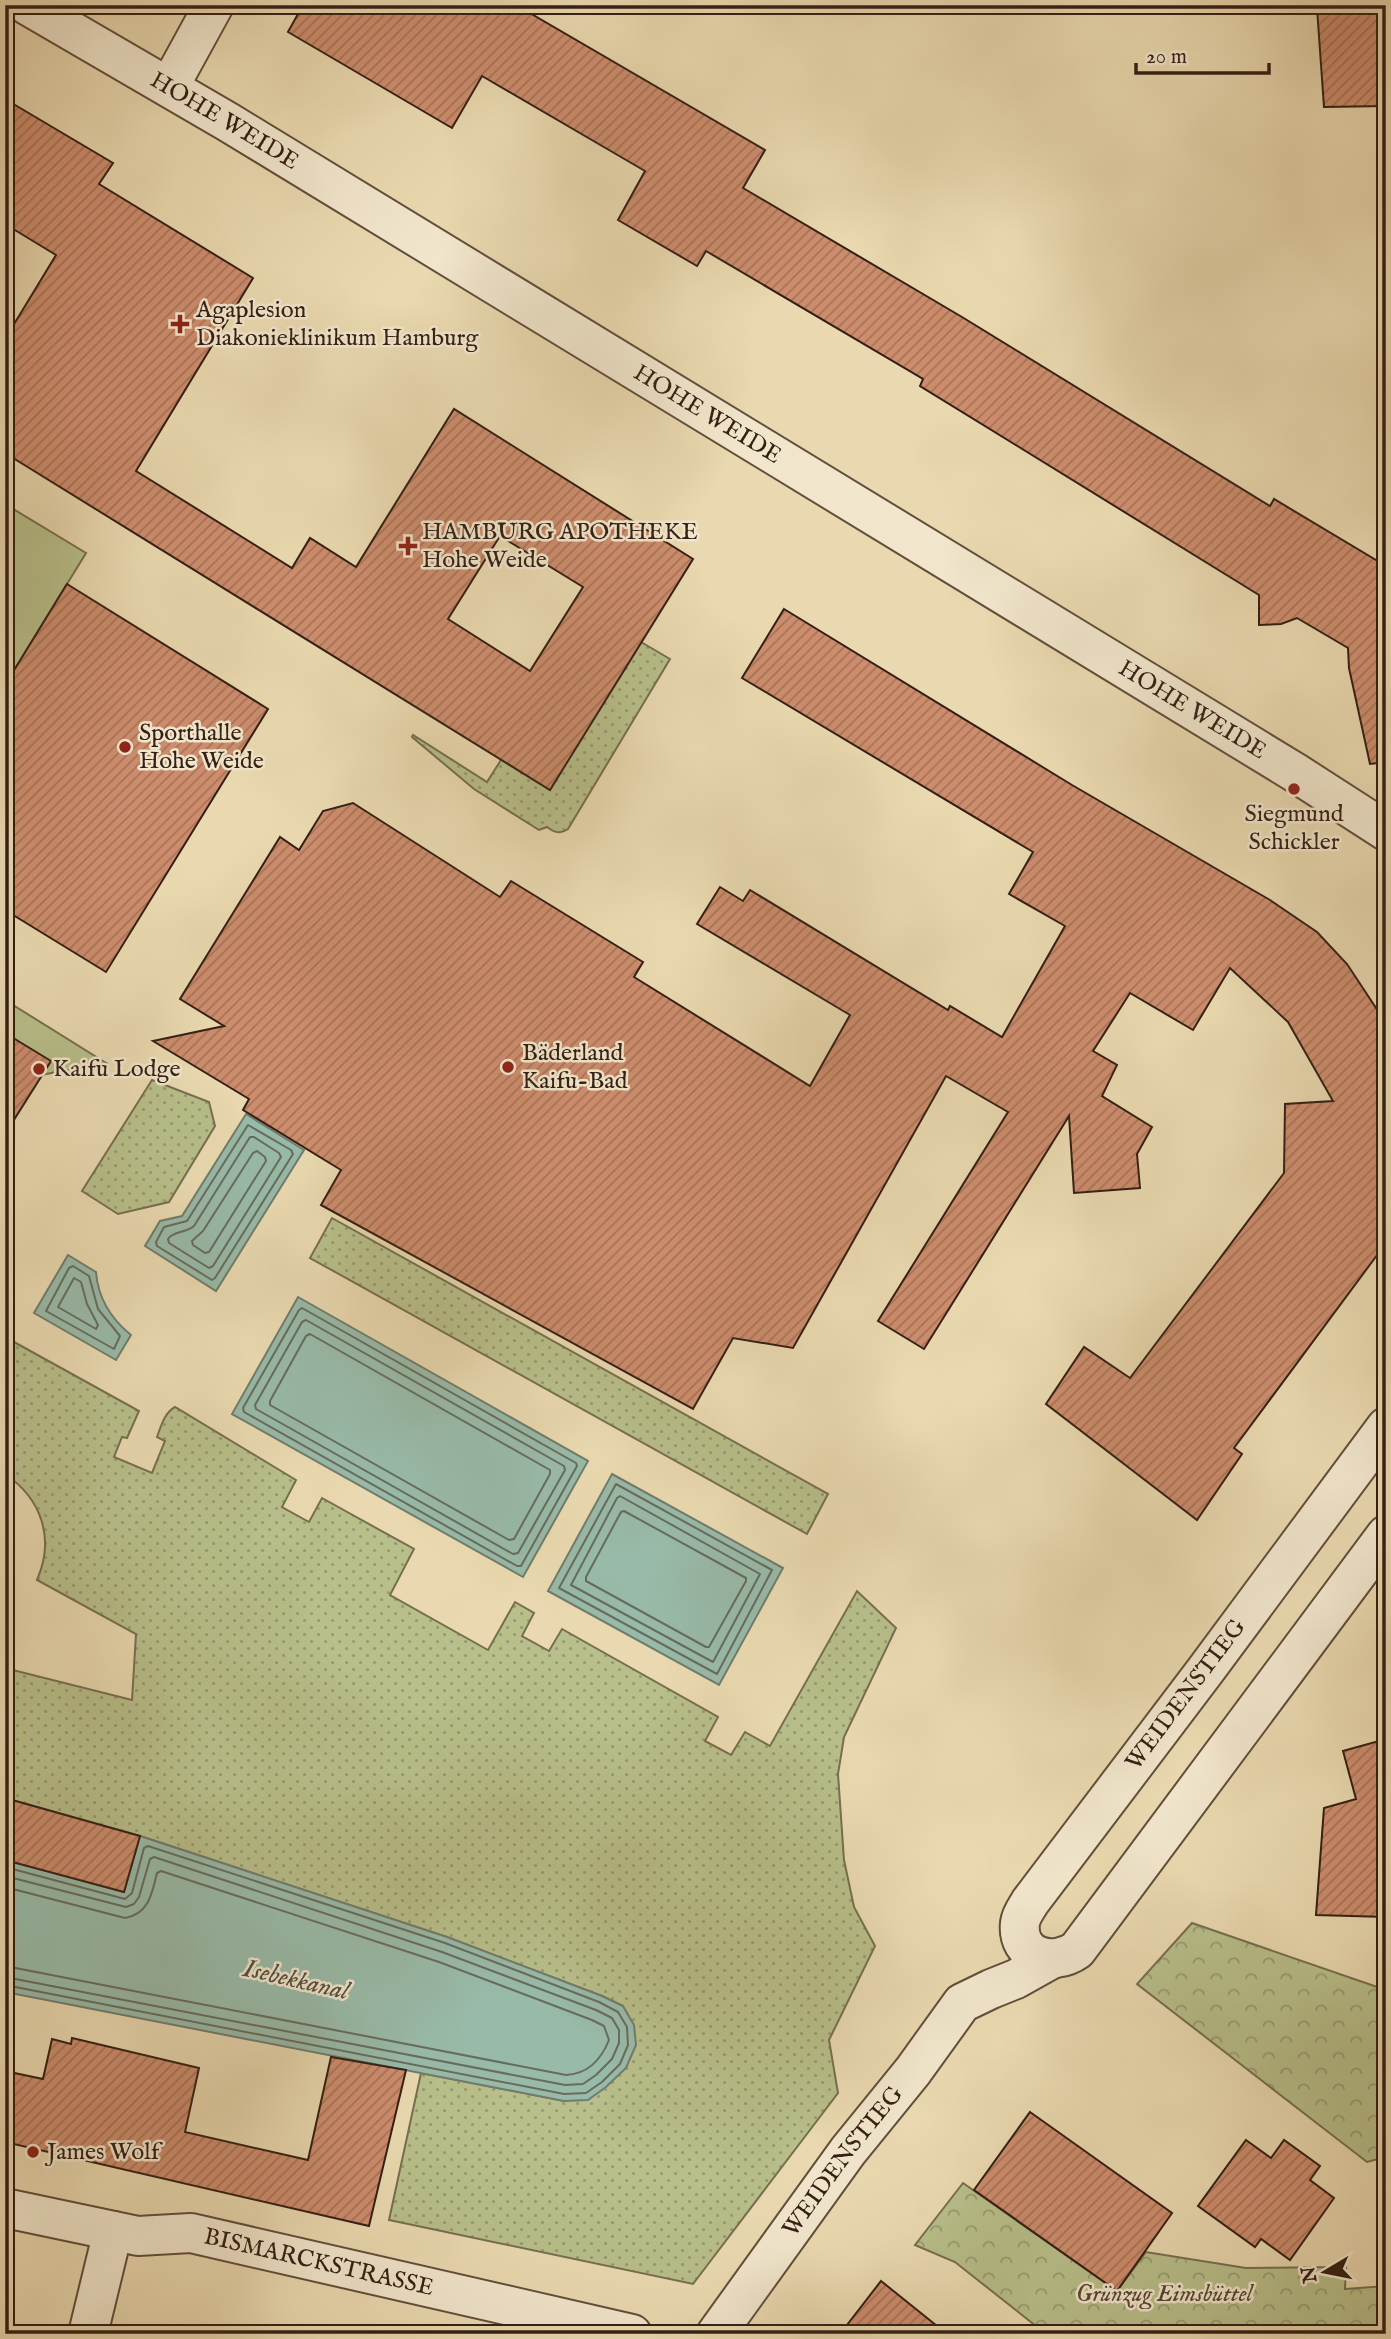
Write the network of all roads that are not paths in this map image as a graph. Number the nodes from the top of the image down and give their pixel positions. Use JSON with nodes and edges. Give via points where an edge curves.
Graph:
{"nodes":[{"id":1,"x":27,"y":5,"type":"edge"},
{"id":2,"x":214,"y":5,"type":"edge"},
{"id":3,"x":169,"y":88,"type":"junction"},
{"id":4,"x":1386,"y":831,"type":"edge"},
{"id":5,"x":1386,"y":1426,"type":"edge"},
{"id":6,"x":1386,"y":1535,"type":"edge"},
{"id":7,"x":1050,"y":1960,"type":"junction"},
{"id":8,"x":5,"y":2208,"type":"edge"},
{"id":9,"x":113,"y":2231,"type":"junction"},
{"id":10,"x":88,"y":2334,"type":"edge"},
{"id":11,"x":632,"y":2334,"type":"edge"},
{"id":12,"x":716,"y":2334,"type":"edge"}],
"edges":[{"from":1,"to":3,"type":"street","name":"HOHE WEIDE"},
{"from":2,"to":3,"type":"street"},
{"from":3,"to":4,"type":"street","name":"HOHE WEIDE"},
{"from":5,"to":7,"type":"street","name":"WEIDENSTIEG","via":[[1030,1902],[1020,1924],[1021,1937],[1032,1952]]},
{"from":6,"to":7,"type":"street","name":"WEIDENSTIEG","via":[[1077,1951]]},
{"from":7,"to":12,"type":"street","name":"WEIDENSTIEG","via":[[962,2003]]},
{"from":8,"to":9,"type":"street","name":"BISMARCKSTRASSE"},
{"from":9,"to":10,"type":"street"},
{"from":9,"to":11,"type":"street","name":"BISMARCKSTRASSE","via":[[138,2236],[191,2233]]}]}
